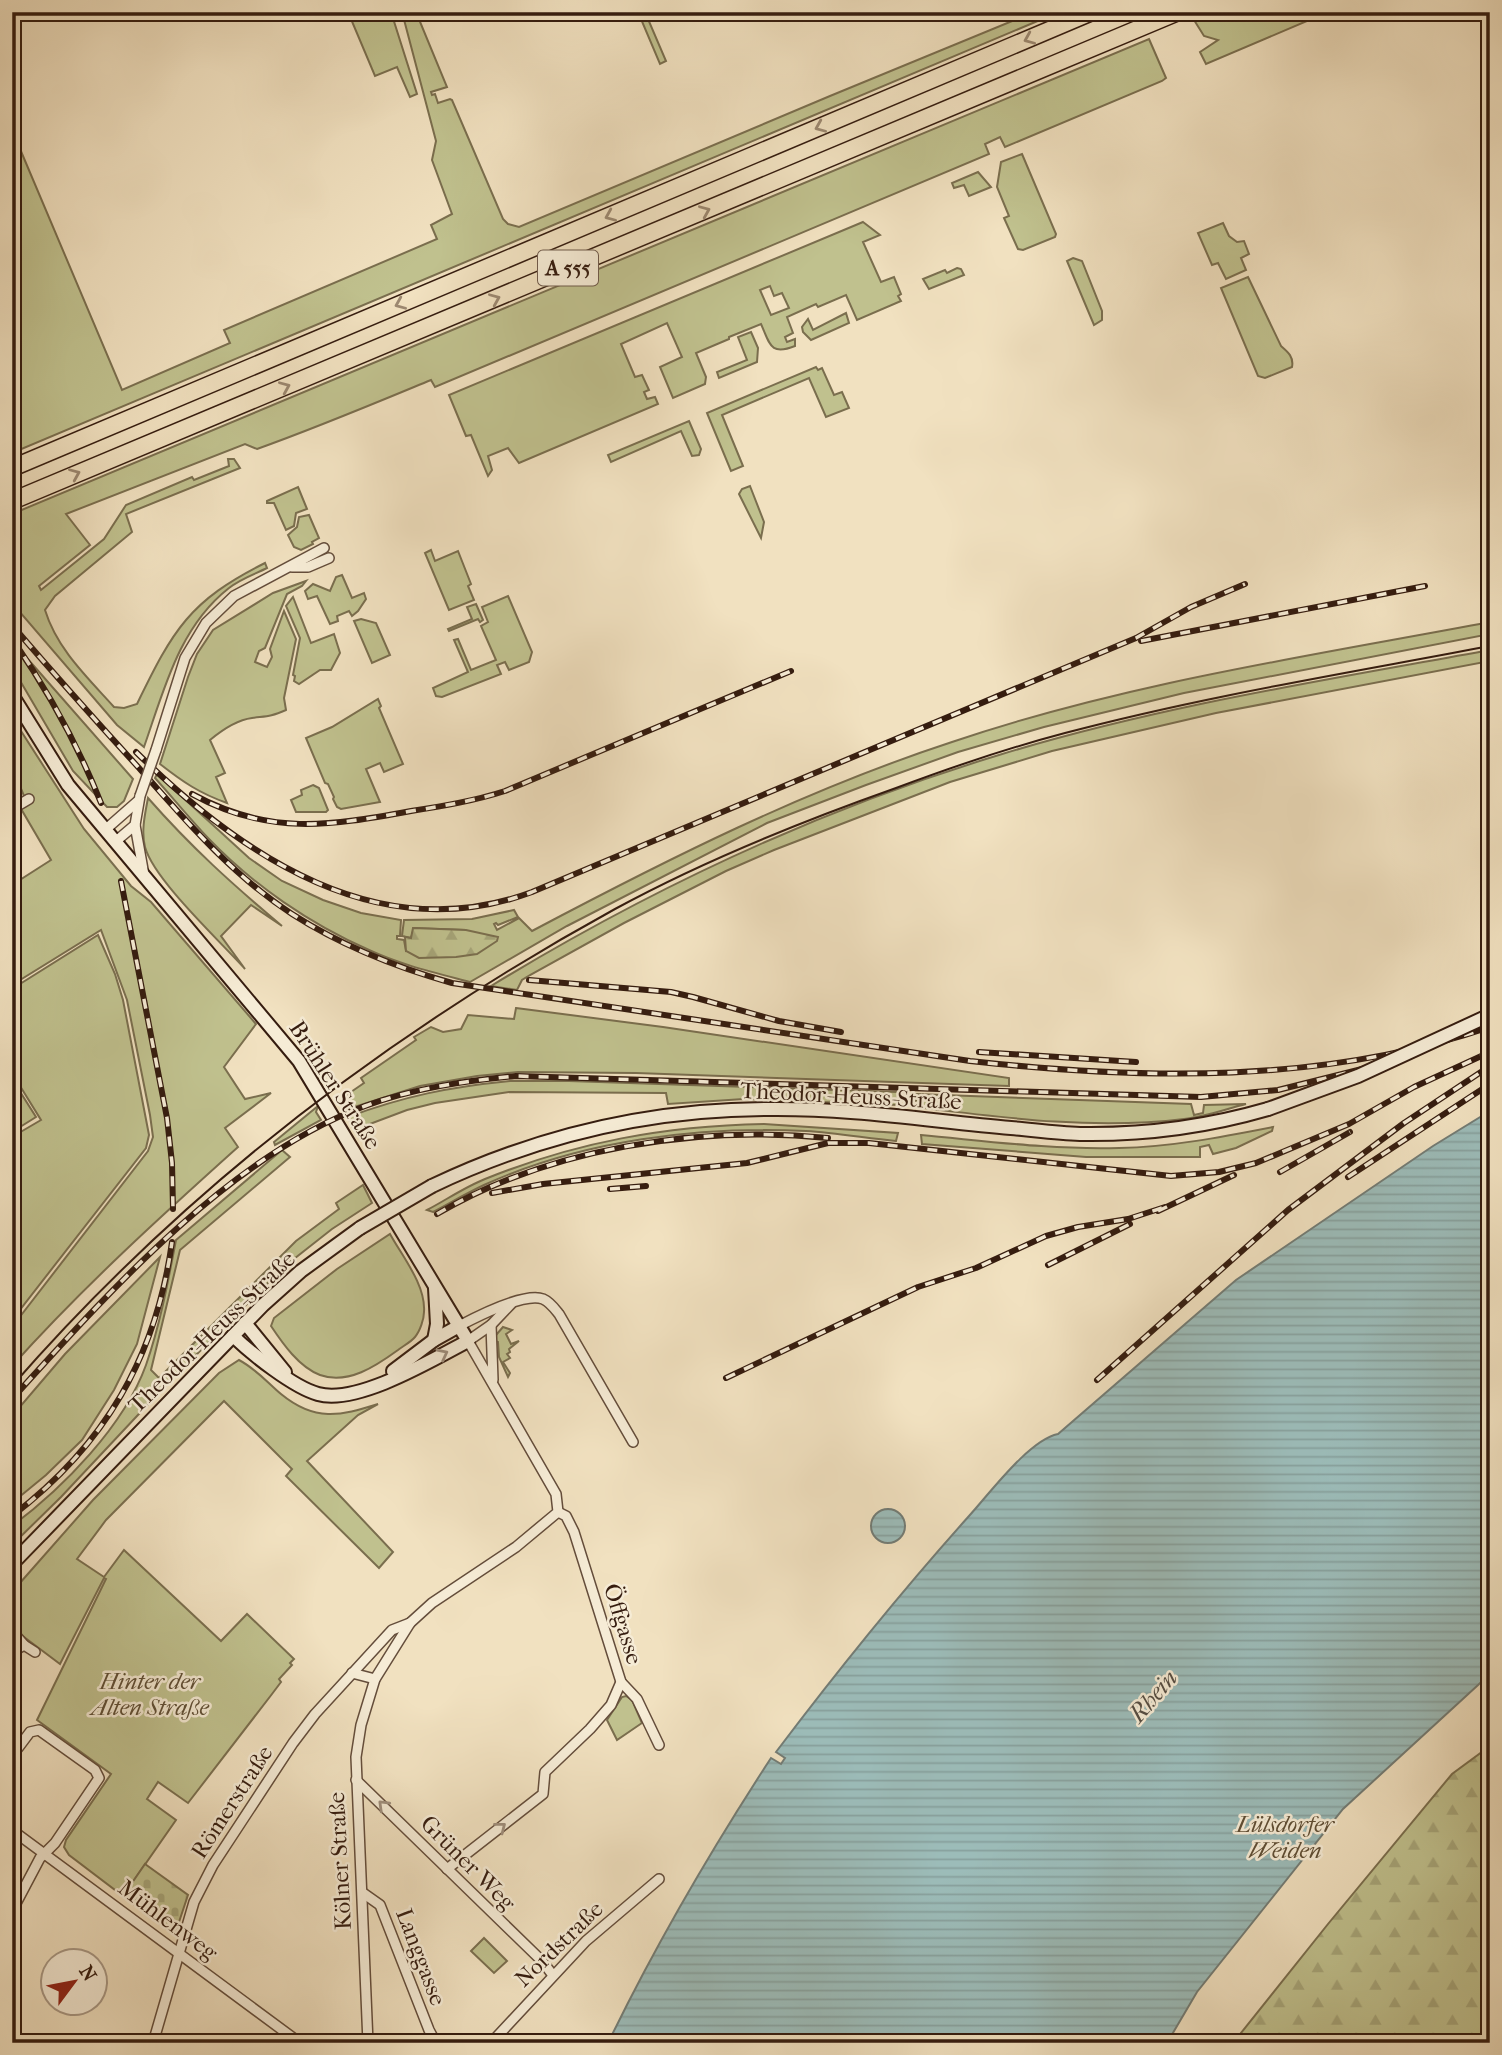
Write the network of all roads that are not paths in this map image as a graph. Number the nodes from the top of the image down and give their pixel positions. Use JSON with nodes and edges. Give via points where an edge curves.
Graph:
{"nodes":[{"id":1,"x":1092,"y":12,"type":"edge"},
{"id":2,"x":1178,"y":12,"type":"edge"},
{"id":3,"x":12,"y":468,"type":"edge"},
{"id":4,"x":12,"y":501,"type":"edge"},
{"id":5,"x":324,"y":548,"type":"dead end"},
{"id":6,"x":329,"y":558,"type":"dead end"},
{"id":7,"x":292,"y":567,"type":"junction"},
{"id":8,"x":12,"y":695,"type":"edge"},
{"id":9,"x":139,"y":798,"type":"junction"},
{"id":10,"x":29,"y":799,"type":"dead end"},
{"id":11,"x":12,"y":810,"type":"edge"},
{"id":12,"x":135,"y":825,"type":"junction"},
{"id":13,"x":105,"y":830,"type":"junction"},
{"id":14,"x":115,"y":842,"type":"junction"},
{"id":15,"x":144,"y":877,"type":"junction"},
{"id":16,"x":1490,"y":1015,"type":"edge"},
{"id":17,"x":435,"y":1285,"type":"junction"},
{"id":18,"x":511,"y":1304,"type":"junction"},
{"id":19,"x":245,"y":1323,"type":"junction"},
{"id":20,"x":491,"y":1325,"type":"junction"},
{"id":21,"x":459,"y":1326,"type":"junction"},
{"id":22,"x":233,"y":1336,"type":"junction"},
{"id":23,"x":434,"y":1340,"type":"junction"},
{"id":24,"x":468,"y":1341,"type":"junction"},
{"id":25,"x":290,"y":1379,"type":"junction"},
{"id":26,"x":493,"y":1381,"type":"junction"},
{"id":27,"x":373,"y":1387,"type":"junction"},
{"id":28,"x":633,"y":1442,"type":"dead end"},
{"id":29,"x":558,"y":1512,"type":"junction"},
{"id":30,"x":12,"y":1564,"type":"edge"},
{"id":31,"x":410,"y":1623,"type":"junction"},
{"id":32,"x":12,"y":1631,"type":"edge"},
{"id":33,"x":23,"y":1645,"type":"junction"},
{"id":34,"x":12,"y":1652,"type":"edge"},
{"id":35,"x":35,"y":1652,"type":"dead end"},
{"id":36,"x":352,"y":1673,"type":"junction"},
{"id":37,"x":375,"y":1679,"type":"junction"},
{"id":38,"x":621,"y":1682,"type":"junction"},
{"id":39,"x":659,"y":1745,"type":"dead end"},
{"id":40,"x":12,"y":1752,"type":"edge"},
{"id":41,"x":356,"y":1780,"type":"junction"},
{"id":42,"x":12,"y":1830,"type":"edge"},
{"id":43,"x":45,"y":1853,"type":"junction"},
{"id":44,"x":447,"y":1869,"type":"junction"},
{"id":45,"x":659,"y":1879,"type":"dead end"},
{"id":46,"x":363,"y":1893,"type":"junction"},
{"id":47,"x":12,"y":1911,"type":"edge"},
{"id":48,"x":179,"y":1952,"type":"junction"},
{"id":49,"x":552,"y":1974,"type":"junction"},
{"id":50,"x":153,"y":2043,"type":"edge"},
{"id":51,"x":300,"y":2043,"type":"edge"},
{"id":52,"x":368,"y":2043,"type":"edge"},
{"id":53,"x":436,"y":2043,"type":"edge"},
{"id":54,"x":491,"y":2043,"type":"edge"}],
"edges":[{"from":1,"to":3,"type":"highway","number":"A 555","one_way":true},
{"from":4,"to":2,"type":"highway","number":"A 555","one_way":true},
{"from":5,"to":7,"type":"street"},
{"from":6,"to":7,"type":"street","via":[[308,567]]},
{"from":7,"to":9,"type":"street","bridge":true,"via":[[234,596],[206,623],[185,658]]},
{"from":8,"to":13,"type":"main road","name":"Brühler Straße","via":[[68,785]]},
{"from":9,"to":12,"type":"street"},
{"from":9,"to":13,"type":"street"},
{"from":10,"to":11,"type":"street"},
{"from":12,"to":14,"type":"street"},
{"from":12,"to":15,"type":"street"},
{"from":13,"to":14,"type":"main road","name":"Brühler Straße"},
{"from":14,"to":15,"type":"main road","name":"Brühler Straße"},
{"from":15,"to":17,"type":"main road","name":"Brühler Straße","via":[[299,1061]]},
{"from":16,"to":19,"type":"main road","name":"Theodor-Heuss-Straße","bridge":true,"via":[[1358,1076],[1268,1109],[1201,1126],[1078,1134],[770,1108],[625,1121],[551,1139],[432,1186],[360,1228],[301,1271]]},
{"from":17,"to":21,"type":"main road","name":"Brühler Straße"},
{"from":17,"to":23,"type":"main road"},
{"from":18,"to":20,"type":"street"},
{"from":18,"to":21,"type":"street","via":[[490,1309]]},
{"from":18,"to":28,"type":"street","via":[[537,1298],[550,1303]]},
{"from":19,"to":22,"type":"main road","name":"Theodor-Heuss-Straße"},
{"from":19,"to":25,"type":"main road"},
{"from":20,"to":24,"type":"street"},
{"from":20,"to":26,"type":"street"},
{"from":21,"to":23,"type":"main road"},
{"from":21,"to":24,"type":"main road","name":"Brühler Straße"},
{"from":22,"to":25,"type":"main road"},
{"from":22,"to":30,"type":"main road","name":"Theodor-Heuss-Straße"},
{"from":23,"to":27,"type":"main road"},
{"from":24,"to":26,"type":"street","name":"Brühler Straße"},
{"from":27,"to":24,"type":"main road","one_way":true},
{"from":25,"to":27,"type":"main road","via":[[330,1396],[352,1395]]},
{"from":26,"to":29,"type":"street","name":"Brühler Straße","via":[[556,1494]]},
{"from":29,"to":31,"type":"street","name":"Kölner Straße"},
{"from":29,"to":38,"type":"street","name":"Öffgasse","via":[[574,1532]]},
{"from":31,"to":36,"type":"street","name":"Römerstraße","via":[[392,1630]]},
{"from":31,"to":37,"type":"street","name":"Kölner Straße"},
{"from":32,"to":33,"type":"street"},
{"from":33,"to":34,"type":"street"},
{"from":33,"to":35,"type":"street"},
{"from":36,"to":37,"type":"street"},
{"from":36,"to":48,"type":"street","name":"Römerstraße","via":[[293,1743],[213,1865],[194,1902]]},
{"from":37,"to":41,"type":"street","name":"Kölner Straße","via":[[361,1726]]},
{"from":38,"to":39,"type":"street","name":"Öffgasse","via":[[637,1699]]},
{"from":44,"to":38,"type":"street","one_way":true,"via":[[543,1794],[545,1772],[590,1729],[611,1704]]},
{"from":40,"to":43,"type":"street","via":[[30,1732],[39,1730],[98,1774],[99,1782]]},
{"from":44,"to":41,"type":"street","name":"Grüner Weg","one_way":true},
{"from":41,"to":46,"type":"street","name":"Kölner Straße"},
{"from":42,"to":43,"type":"street","name":"Mühlenweg"},
{"from":43,"to":47,"type":"street"},
{"from":43,"to":48,"type":"street","name":"Mühlenweg"},
{"from":44,"to":49,"type":"street","name":"Grüner Weg"},
{"from":45,"to":49,"type":"street","name":"Nordstraße"},
{"from":46,"to":52,"type":"street","name":"Kölner Straße"},
{"from":46,"to":53,"type":"street","name":"Langgasse","via":[[380,1905]]},
{"from":48,"to":50,"type":"street","name":"Römerstraße"},
{"from":48,"to":51,"type":"street","name":"Mühlenweg"},
{"from":49,"to":54,"type":"street","name":"Nordstraße"}]}
